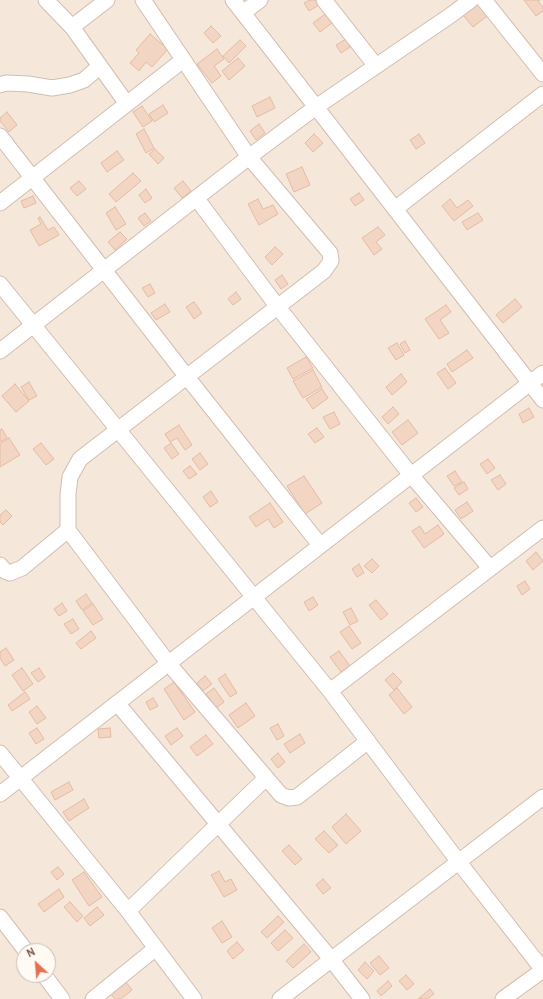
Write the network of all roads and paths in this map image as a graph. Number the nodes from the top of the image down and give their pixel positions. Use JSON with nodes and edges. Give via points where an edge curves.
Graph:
{"nodes":[{"id":1,"x":46,"y":0,"type":"edge"},
{"id":2,"x":107,"y":0,"type":"edge"},
{"id":3,"x":143,"y":0,"type":"edge"},
{"id":4,"x":233,"y":0,"type":"edge"},
{"id":5,"x":260,"y":0,"type":"edge"},
{"id":6,"x":324,"y":0,"type":"edge"},
{"id":7,"x":471,"y":0,"type":"edge"},
{"id":8,"x":484,"y":0,"type":"edge"},
{"id":9,"x":243,"y":13,"type":"junction"},
{"id":10,"x":72,"y":27,"type":"junction"},
{"id":11,"x":183,"y":60,"type":"junction"},
{"id":12,"x":376,"y":66,"type":"junction"},
{"id":13,"x":99,"y":67,"type":"junction"},
{"id":14,"x":543,"y":74,"type":"edge"},
{"id":15,"x":0,"y":85,"type":"edge"},
{"id":16,"x":543,"y":94,"type":"edge"},
{"id":17,"x":127,"y":104,"type":"junction"},
{"id":18,"x":316,"y":107,"type":"junction"},
{"id":19,"x":0,"y":136,"type":"edge"},
{"id":20,"x":249,"y":157,"type":"junction"},
{"id":21,"x":32,"y":178,"type":"junction"},
{"id":22,"x":197,"y":199,"type":"junction"},
{"id":23,"x":0,"y":203,"type":"edge"},
{"id":24,"x":395,"y":209,"type":"junction"},
{"id":25,"x":105,"y":270,"type":"junction"},
{"id":26,"x":0,"y":284,"type":"edge"},
{"id":27,"x":277,"y":306,"type":"junction"},
{"id":28,"x":33,"y":325,"type":"junction"},
{"id":29,"x":0,"y":352,"type":"edge"},
{"id":30,"x":543,"y":373,"type":"edge"},
{"id":31,"x":187,"y":377,"type":"junction"},
{"id":32,"x":530,"y":384,"type":"junction"},
{"id":33,"x":543,"y":400,"type":"edge"},
{"id":34,"x":118,"y":431,"type":"junction"},
{"id":35,"x":411,"y":475,"type":"junction"},
{"id":36,"x":543,"y":528,"type":"edge"},
{"id":37,"x":68,"y":530,"type":"junction"},
{"id":38,"x":320,"y":545,"type":"junction"},
{"id":39,"x":0,"y":565,"type":"edge"},
{"id":40,"x":490,"y":568,"type":"junction"},
{"id":41,"x":254,"y":597,"type":"junction"},
{"id":42,"x":169,"y":664,"type":"junction"},
{"id":43,"x":330,"y":691,"type":"junction"},
{"id":44,"x":117,"y":703,"type":"junction"},
{"id":45,"x":368,"y":741,"type":"junction"},
{"id":46,"x":0,"y":753,"type":"edge"},
{"id":47,"x":266,"y":778,"type":"junction"},
{"id":48,"x":20,"y":779,"type":"junction"},
{"id":49,"x":0,"y":794,"type":"edge"},
{"id":50,"x":543,"y":797,"type":"edge"},
{"id":51,"x":218,"y":824,"type":"junction"},
{"id":52,"x":458,"y":861,"type":"junction"},
{"id":53,"x":128,"y":911,"type":"junction"},
{"id":54,"x":0,"y":917,"type":"edge"},
{"id":55,"x":20,"y":943,"type":"edge"},
{"id":56,"x":156,"y":948,"type":"junction"},
{"id":57,"x":331,"y":959,"type":"junction"},
{"id":58,"x":543,"y":970,"type":"edge"},
{"id":59,"x":50,"y":983,"type":"edge"},
{"id":60,"x":62,"y":999,"type":"edge"},
{"id":61,"x":93,"y":999,"type":"edge"},
{"id":62,"x":194,"y":999,"type":"edge"},
{"id":63,"x":280,"y":999,"type":"edge"},
{"id":64,"x":362,"y":999,"type":"edge"},
{"id":65,"x":503,"y":999,"type":"edge"}],
"edges":[{"from":1,"to":10,"type":"street"},
{"from":2,"to":10,"type":"street"},
{"from":3,"to":11,"type":"street"},
{"from":4,"to":9,"type":"street"},
{"from":5,"to":9,"type":"street"},
{"from":6,"to":12,"type":"street"},
{"from":7,"to":12,"type":"street"},
{"from":8,"to":14,"type":"street"},
{"from":9,"to":18,"type":"street"},
{"from":10,"to":13,"type":"street"},
{"from":11,"to":17,"type":"street"},
{"from":11,"to":20,"type":"street"},
{"from":12,"to":18,"type":"street"},
{"from":13,"to":15,"type":"street","via":[[84,80],[70,85],[52,88],[28,84]]},
{"from":13,"to":17,"type":"street"},
{"from":16,"to":24,"type":"street"},
{"from":17,"to":21,"type":"street"},
{"from":18,"to":20,"type":"street"},
{"from":18,"to":24,"type":"street"},
{"from":19,"to":21,"type":"street"},
{"from":20,"to":22,"type":"street"},
{"from":20,"to":27,"type":"street","via":[[330,253],[331,261],[324,271]]},
{"from":21,"to":23,"type":"street"},
{"from":21,"to":25,"type":"street"},
{"from":22,"to":25,"type":"street"},
{"from":22,"to":27,"type":"street"},
{"from":24,"to":32,"type":"street"},
{"from":25,"to":28,"type":"street"},
{"from":25,"to":31,"type":"street"},
{"from":26,"to":28,"type":"street"},
{"from":27,"to":31,"type":"street"},
{"from":27,"to":35,"type":"street"},
{"from":28,"to":29,"type":"street"},
{"from":28,"to":34,"type":"street"},
{"from":30,"to":32,"type":"street"},
{"from":31,"to":34,"type":"street"},
{"from":31,"to":38,"type":"street"},
{"from":32,"to":33,"type":"street"},
{"from":32,"to":35,"type":"street"},
{"from":34,"to":37,"type":"street","via":[[80,459],[70,477]]},
{"from":34,"to":41,"type":"street"},
{"from":35,"to":38,"type":"street"},
{"from":35,"to":40,"type":"street"},
{"from":36,"to":40,"type":"street"},
{"from":37,"to":39,"type":"street","via":[[22,568],[10,573]]},
{"from":37,"to":42,"type":"street"},
{"from":38,"to":41,"type":"street"},
{"from":40,"to":43,"type":"street"},
{"from":41,"to":42,"type":"street"},
{"from":41,"to":43,"type":"street"},
{"from":42,"to":44,"type":"street"},
{"from":42,"to":47,"type":"street"},
{"from":43,"to":45,"type":"street"},
{"from":44,"to":48,"type":"street"},
{"from":44,"to":51,"type":"street"},
{"from":45,"to":47,"type":"street","via":[[297,797],[289,798],[282,795]]},
{"from":45,"to":52,"type":"street"},
{"from":46,"to":48,"type":"street"},
{"from":47,"to":51,"type":"street"},
{"from":48,"to":49,"type":"street"},
{"from":48,"to":53,"type":"street"},
{"from":50,"to":52,"type":"street"},
{"from":51,"to":53,"type":"street"},
{"from":51,"to":57,"type":"street"},
{"from":52,"to":57,"type":"street"},
{"from":52,"to":58,"type":"street"},
{"from":53,"to":56,"type":"street"},
{"from":54,"to":55,"type":"street"},
{"from":56,"to":61,"type":"street"},
{"from":56,"to":62,"type":"street"},
{"from":57,"to":63,"type":"street"},
{"from":57,"to":64,"type":"street"},
{"from":58,"to":65,"type":"street"},
{"from":59,"to":60,"type":"street"}]}
